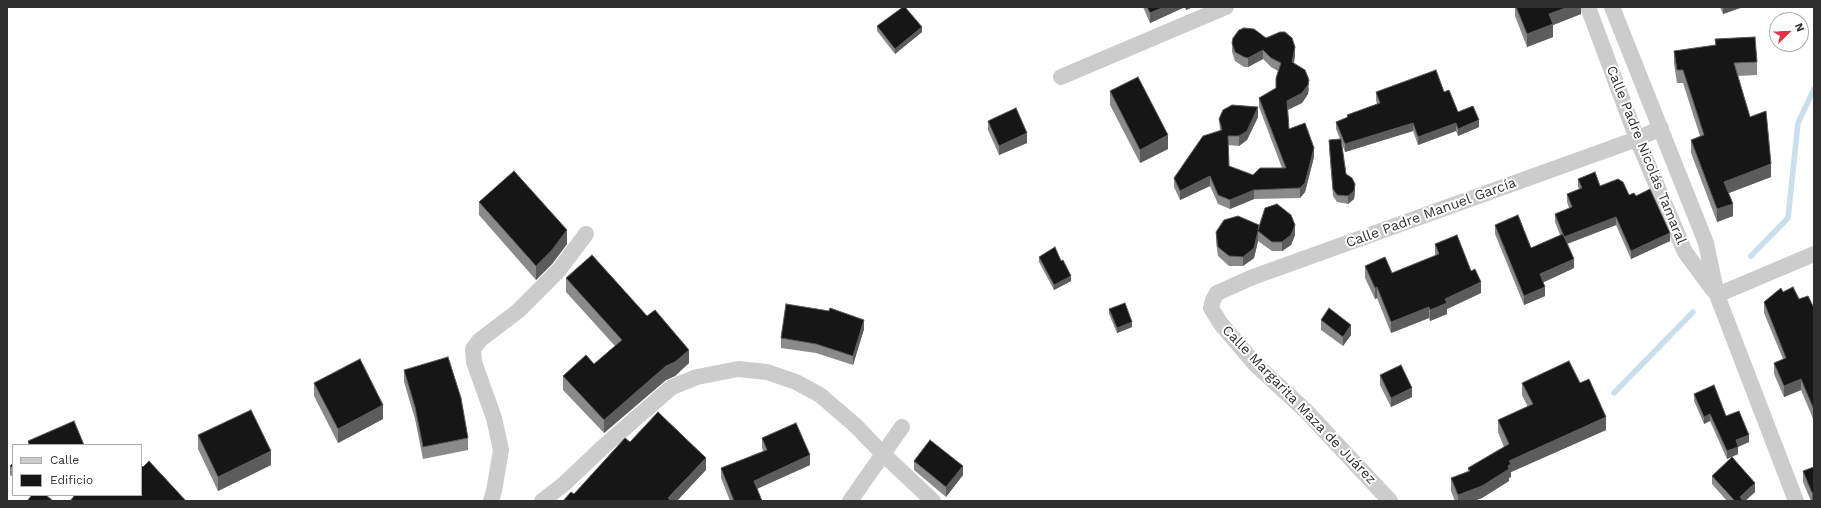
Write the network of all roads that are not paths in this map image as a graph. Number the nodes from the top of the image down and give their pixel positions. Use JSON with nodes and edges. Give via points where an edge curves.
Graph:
{"nodes":[{"id":1,"x":1226,"y":7,"type":"edge"},
{"id":2,"x":1588,"y":7,"type":"edge"},
{"id":3,"x":1612,"y":7,"type":"edge"},
{"id":4,"x":1060,"y":77,"type":"dead end"},
{"id":5,"x":1660,"y":128,"type":"junction"},
{"id":6,"x":1637,"y":139,"type":"junction"},
{"id":7,"x":586,"y":234,"type":"dead end"},
{"id":8,"x":1814,"y":254,"type":"edge"},
{"id":9,"x":1717,"y":295,"type":"junction"},
{"id":10,"x":1211,"y":308,"type":"joint"},
{"id":11,"x":902,"y":427,"type":"dead end"},
{"id":12,"x":883,"y":454,"type":"junction"},
{"id":13,"x":491,"y":501,"type":"edge"},
{"id":14,"x":542,"y":501,"type":"edge"},
{"id":15,"x":850,"y":501,"type":"edge"},
{"id":16,"x":933,"y":501,"type":"edge"},
{"id":17,"x":1390,"y":501,"type":"edge"},
{"id":18,"x":1796,"y":501,"type":"edge"}],
"edges":[{"from":1,"to":4,"type":"street"},
{"from":2,"to":6,"type":"street","name":"Calle Padre Nicolás Tamaral"},
{"from":3,"to":5,"type":"street","name":"Calle Padre Nicolás Tamaral"},
{"from":5,"to":6,"type":"street","name":"Calle Padre Manuel García"},
{"from":5,"to":9,"type":"street","name":"Calle Padre Nicolás Tamaral","via":[[1706,243]]},
{"from":6,"to":9,"type":"street","name":"Calle Padre Nicolás Tamaral","via":[[1685,252]]},
{"from":6,"to":10,"type":"street","name":"Calle Padre Manuel García","via":[[1253,277],[1217,293],[1212,300]]},
{"from":7,"to":13,"type":"street","via":[[559,270],[518,311],[480,340],[474,349],[472,355],[494,418],[501,450]]},
{"from":8,"to":9,"type":"street"},
{"from":9,"to":18,"type":"street","name":"Calle Padre Nicolás Tamaral"},
{"from":10,"to":17,"type":"street","name":"Calle Margarita Maza de Juárez","via":[[1221,324],[1255,364],[1306,411]]},
{"from":11,"to":12,"type":"street"},
{"from":12,"to":14,"type":"street","via":[[820,395],[796,382],[767,372],[738,369],[697,377],[672,387]]},
{"from":12,"to":15,"type":"street"},
{"from":12,"to":16,"type":"street"}]}
